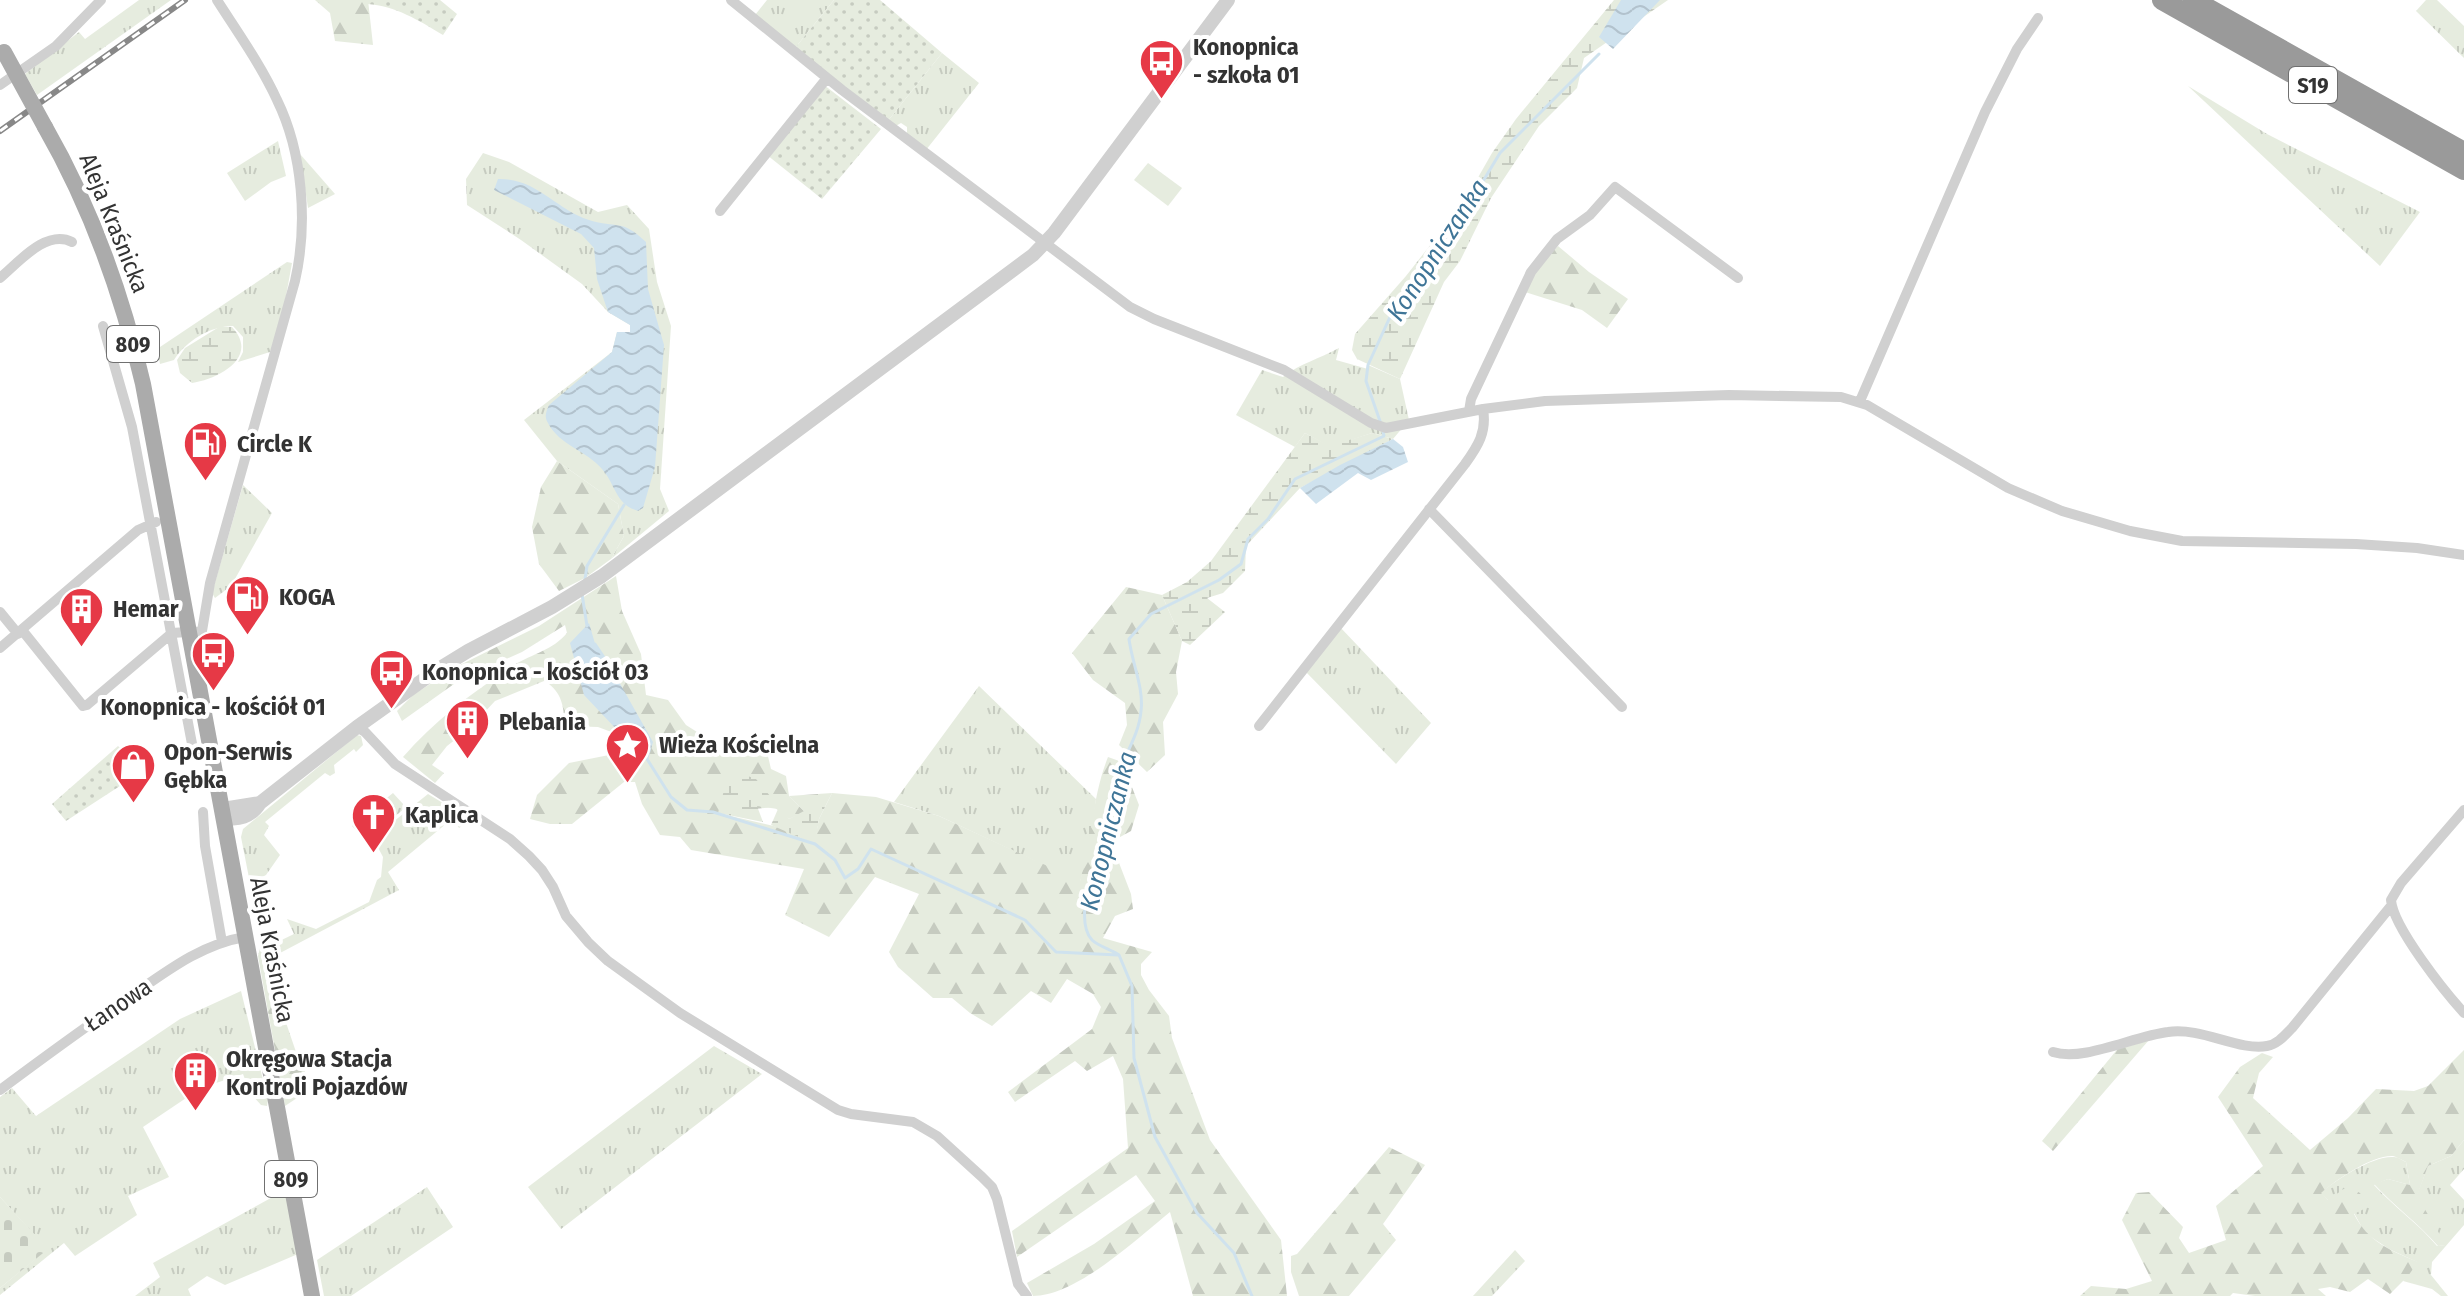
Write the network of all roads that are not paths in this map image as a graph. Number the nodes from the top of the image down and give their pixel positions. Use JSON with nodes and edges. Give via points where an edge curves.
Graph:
{"nodes":[{"id":1,"x":101,"y":0,"type":"edge"},
{"id":2,"x":217,"y":0,"type":"edge"},
{"id":3,"x":731,"y":0,"type":"edge"},
{"id":4,"x":1228,"y":0,"type":"edge"},
{"id":5,"x":2162,"y":0,"type":"edge"},
{"id":6,"x":2193,"y":0,"type":"edge"},
{"id":7,"x":2038,"y":18,"type":"dead end"},
{"id":8,"x":2,"y":49,"type":"edge"},
{"id":9,"x":827,"y":78,"type":"junction"},
{"id":10,"x":0,"y":85,"type":"edge"},
{"id":11,"x":2464,"y":152,"type":"edge"},
{"id":12,"x":2464,"y":170,"type":"edge"},
{"id":13,"x":720,"y":211,"type":"dead end"},
{"id":14,"x":72,"y":242,"type":"dead end"},
{"id":15,"x":1045,"y":244,"type":"junction"},
{"id":16,"x":0,"y":278,"type":"edge"},
{"id":17,"x":1738,"y":278,"type":"dead end"},
{"id":18,"x":103,"y":326,"type":"dead end"},
{"id":19,"x":1860,"y":401,"type":"junction"},
{"id":20,"x":1483,"y":409,"type":"junction"},
{"id":21,"x":1469,"y":411,"type":"junction"},
{"id":22,"x":1429,"y":509,"type":"junction"},
{"id":23,"x":161,"y":522,"type":"junction"},
{"id":24,"x":2464,"y":555,"type":"edge"},
{"id":25,"x":0,"y":612,"type":"edge"},
{"id":26,"x":20,"y":632,"type":"junction"},
{"id":27,"x":180,"y":632,"type":"junction"},
{"id":28,"x":0,"y":648,"type":"edge"},
{"id":29,"x":1622,"y":707,"type":"dead end"},
{"id":30,"x":1259,"y":726,"type":"dead end"},
{"id":31,"x":357,"y":727,"type":"junction"},
{"id":32,"x":2464,"y":810,"type":"edge"},
{"id":33,"x":203,"y":812,"type":"dead end"},
{"id":34,"x":223,"y":817,"type":"junction"},
{"id":35,"x":2391,"y":906,"type":"junction"},
{"id":36,"x":245,"y":937,"type":"junction"},
{"id":37,"x":222,"y":942,"type":"junction"},
{"id":38,"x":2464,"y":1013,"type":"edge"},
{"id":39,"x":2053,"y":1052,"type":"dead end"},
{"id":40,"x":0,"y":1090,"type":"edge"},
{"id":41,"x":312,"y":1296,"type":"edge"},
{"id":42,"x":1027,"y":1296,"type":"edge"}],
"edges":[{"from":1,"to":10,"type":"street","via":[[56,46]]},
{"from":2,"to":27,"type":"street","via":[[278,101],[289,131],[299,180],[299,256],[210,583],[202,631]]},
{"from":3,"to":9,"type":"street"},
{"from":4,"to":15,"type":"street"},
{"from":5,"to":12,"type":"highway","number":"S19"},
{"from":6,"to":11,"type":"highway","number":"S19"},
{"from":7,"to":19,"type":"street","via":[[1985,112]]},
{"from":8,"to":23,"type":"main road","name":"Aleja Kraśnicka","number":"809","bridge":true,"via":[[86,209],[118,291],[143,384]]},
{"from":9,"to":13,"type":"street"},
{"from":9,"to":15,"type":"street"},
{"from":14,"to":16,"type":"street","via":[[50,238]]},
{"from":15,"to":21,"type":"street","via":[[1143,314],[1284,370],[1382,426]]},
{"from":15,"to":31,"type":"street","via":[[602,576],[454,659]]},
{"from":17,"to":21,"type":"street","via":[[1615,187],[1590,215],[1557,239],[1531,272]]},
{"from":18,"to":23,"type":"street"},
{"from":19,"to":20,"type":"street","via":[[1820,395],[1729,395],[1545,401]]},
{"from":19,"to":24,"type":"street","via":[[2008,488],[2130,531],[2182,541],[2356,544]]},
{"from":20,"to":21,"type":"street"},
{"from":20,"to":22,"type":"street","via":[[1480,442]]},
{"from":22,"to":29,"type":"street"},
{"from":22,"to":30,"type":"street"},
{"from":23,"to":26,"type":"street","via":[[109,554]]},
{"from":23,"to":27,"type":"street","name":"Aleja Kraśnicka"},
{"from":23,"to":27,"type":"main road","name":"Aleja Kraśnicka","number":"809","via":[[180,582]]},
{"from":25,"to":26,"type":"street"},
{"from":26,"to":27,"type":"street","via":[[83,706]]},
{"from":26,"to":28,"type":"street"},
{"from":27,"to":34,"type":"main road","name":"Aleja Kraśnicka","number":"809"},
{"from":31,"to":34,"type":"street","via":[[260,803],[229,808]]},
{"from":31,"to":42,"type":"street","via":[[403,770],[510,839],[542,870],[566,916],[588,942],[669,1006],[838,1110],[904,1119],[937,1136],[995,1193],[1018,1284]]},
{"from":32,"to":35,"type":"street","via":[[2401,883]]},
{"from":33,"to":37,"type":"street"},
{"from":34,"to":36,"type":"main road","name":"Aleja Kraśnicka","number":"809"},
{"from":35,"to":38,"type":"street","via":[[2434,978]]},
{"from":35,"to":39,"type":"street","via":[[2292,1028],[2269,1046],[2179,1032],[2083,1054]]},
{"from":36,"to":37,"type":"street","name":"Łanowa"},
{"from":36,"to":41,"type":"main road","name":"Aleja Kraśnicka","number":"809"},
{"from":37,"to":40,"type":"street","name":"Łanowa","via":[[168,971]]}]}
